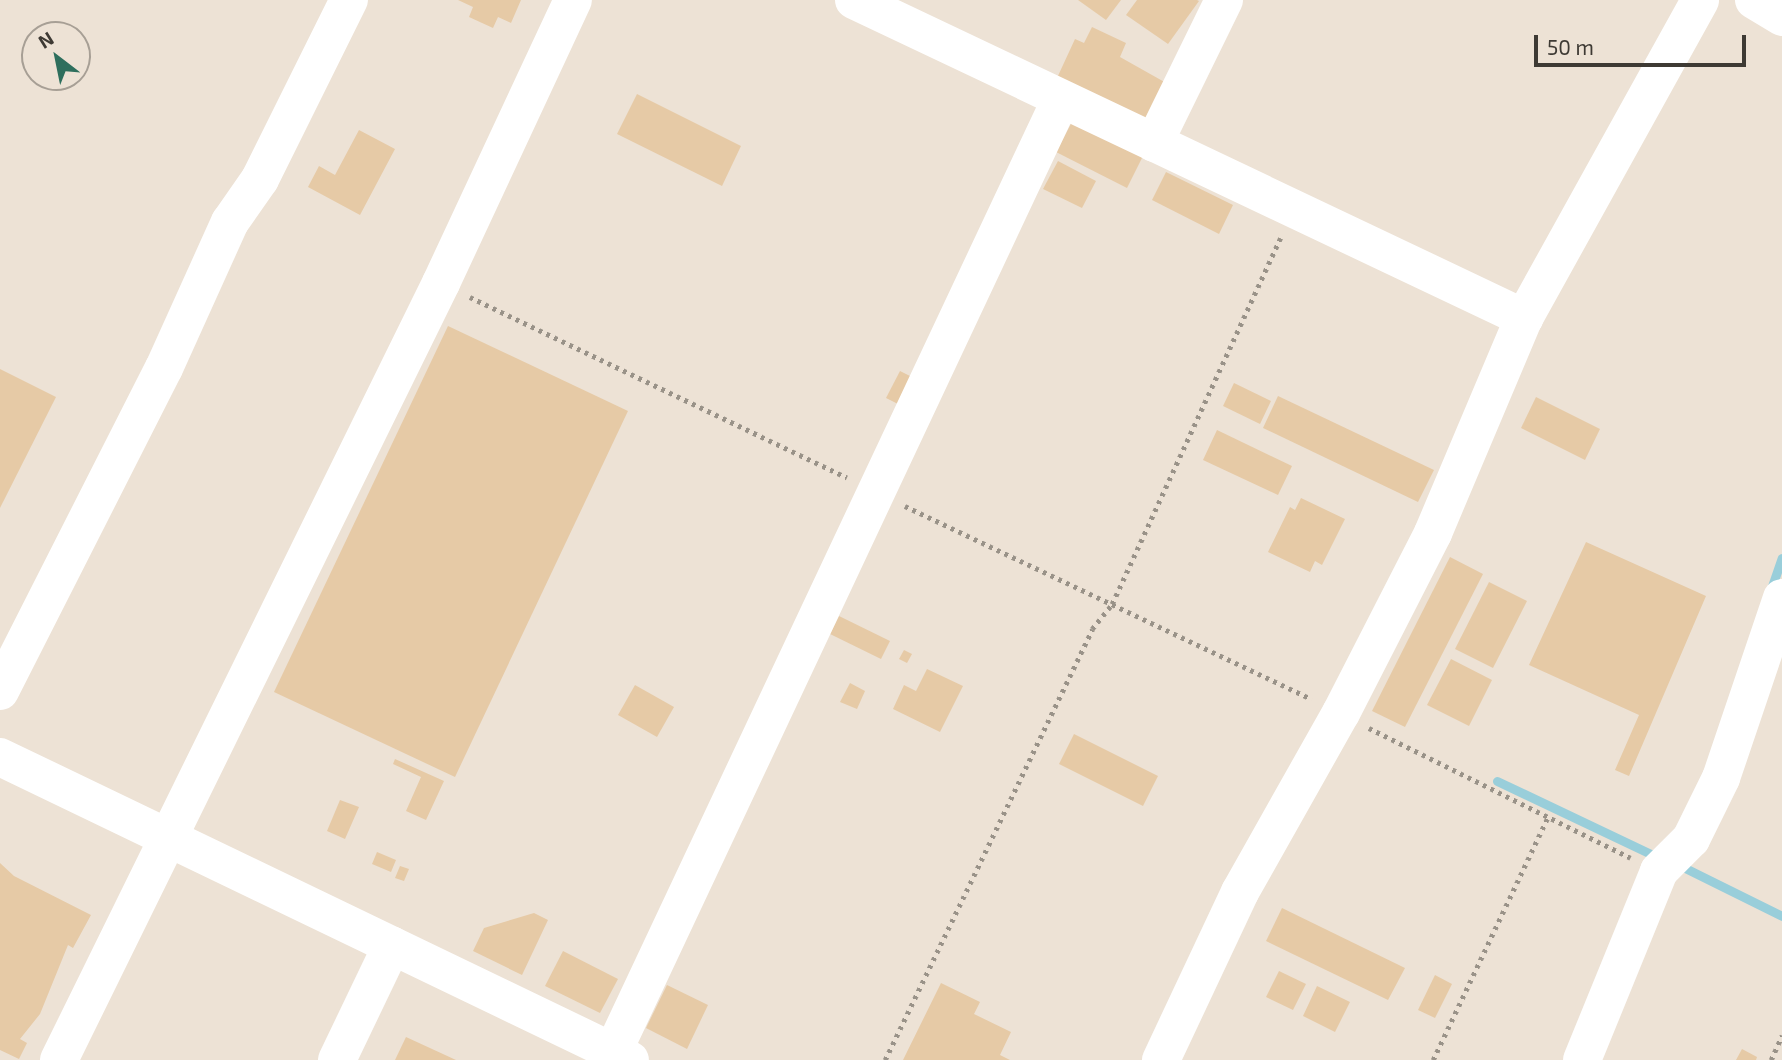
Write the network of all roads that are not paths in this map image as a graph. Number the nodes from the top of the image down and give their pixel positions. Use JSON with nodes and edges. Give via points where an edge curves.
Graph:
{"nodes":[{"id":1,"x":349,"y":0,"type":"edge"},
{"id":2,"x":573,"y":0,"type":"edge"},
{"id":3,"x":854,"y":0,"type":"edge"},
{"id":4,"x":1224,"y":0,"type":"edge"},
{"id":5,"x":1700,"y":0,"type":"edge"},
{"id":6,"x":1754,"y":0,"type":"edge"},
{"id":7,"x":1782,"y":17,"type":"edge"},
{"id":8,"x":1061,"y":99,"type":"junction"},
{"id":9,"x":1154,"y":143,"type":"junction"},
{"id":10,"x":1524,"y":318,"type":"junction"},
{"id":11,"x":1782,"y":598,"type":"edge"},
{"id":12,"x":0,"y":691,"type":"edge"},
{"id":13,"x":0,"y":757,"type":"edge"},
{"id":14,"x":169,"y":838,"type":"junction"},
{"id":15,"x":392,"y":946,"type":"junction"},
{"id":16,"x":617,"y":1057,"type":"edge"},
{"id":17,"x":59,"y":1060,"type":"edge"},
{"id":18,"x":337,"y":1060,"type":"edge"},
{"id":19,"x":1161,"y":1060,"type":"edge"},
{"id":20,"x":1582,"y":1060,"type":"edge"}],
"edges":[{"from":1,"to":12,"type":"street","via":[[260,180],[230,222],[163,368]]},
{"from":2,"to":14,"type":"street","via":[[441,283]]},
{"from":3,"to":8,"type":"street"},
{"from":4,"to":9,"type":"street"},
{"from":5,"to":10,"type":"street"},
{"from":6,"to":7,"type":"street"},
{"from":8,"to":9,"type":"street"},
{"from":8,"to":16,"type":"street","via":[[873,490]]},
{"from":9,"to":10,"type":"street"},
{"from":10,"to":19,"type":"street","via":[[1433,533],[1341,713],[1240,892]]},
{"from":11,"to":20,"type":"street","via":[[1721,778],[1691,839],[1659,871]]},
{"from":13,"to":14,"type":"street"},
{"from":14,"to":15,"type":"street"},
{"from":14,"to":17,"type":"street"},
{"from":15,"to":16,"type":"street"},
{"from":15,"to":18,"type":"street"}]}
